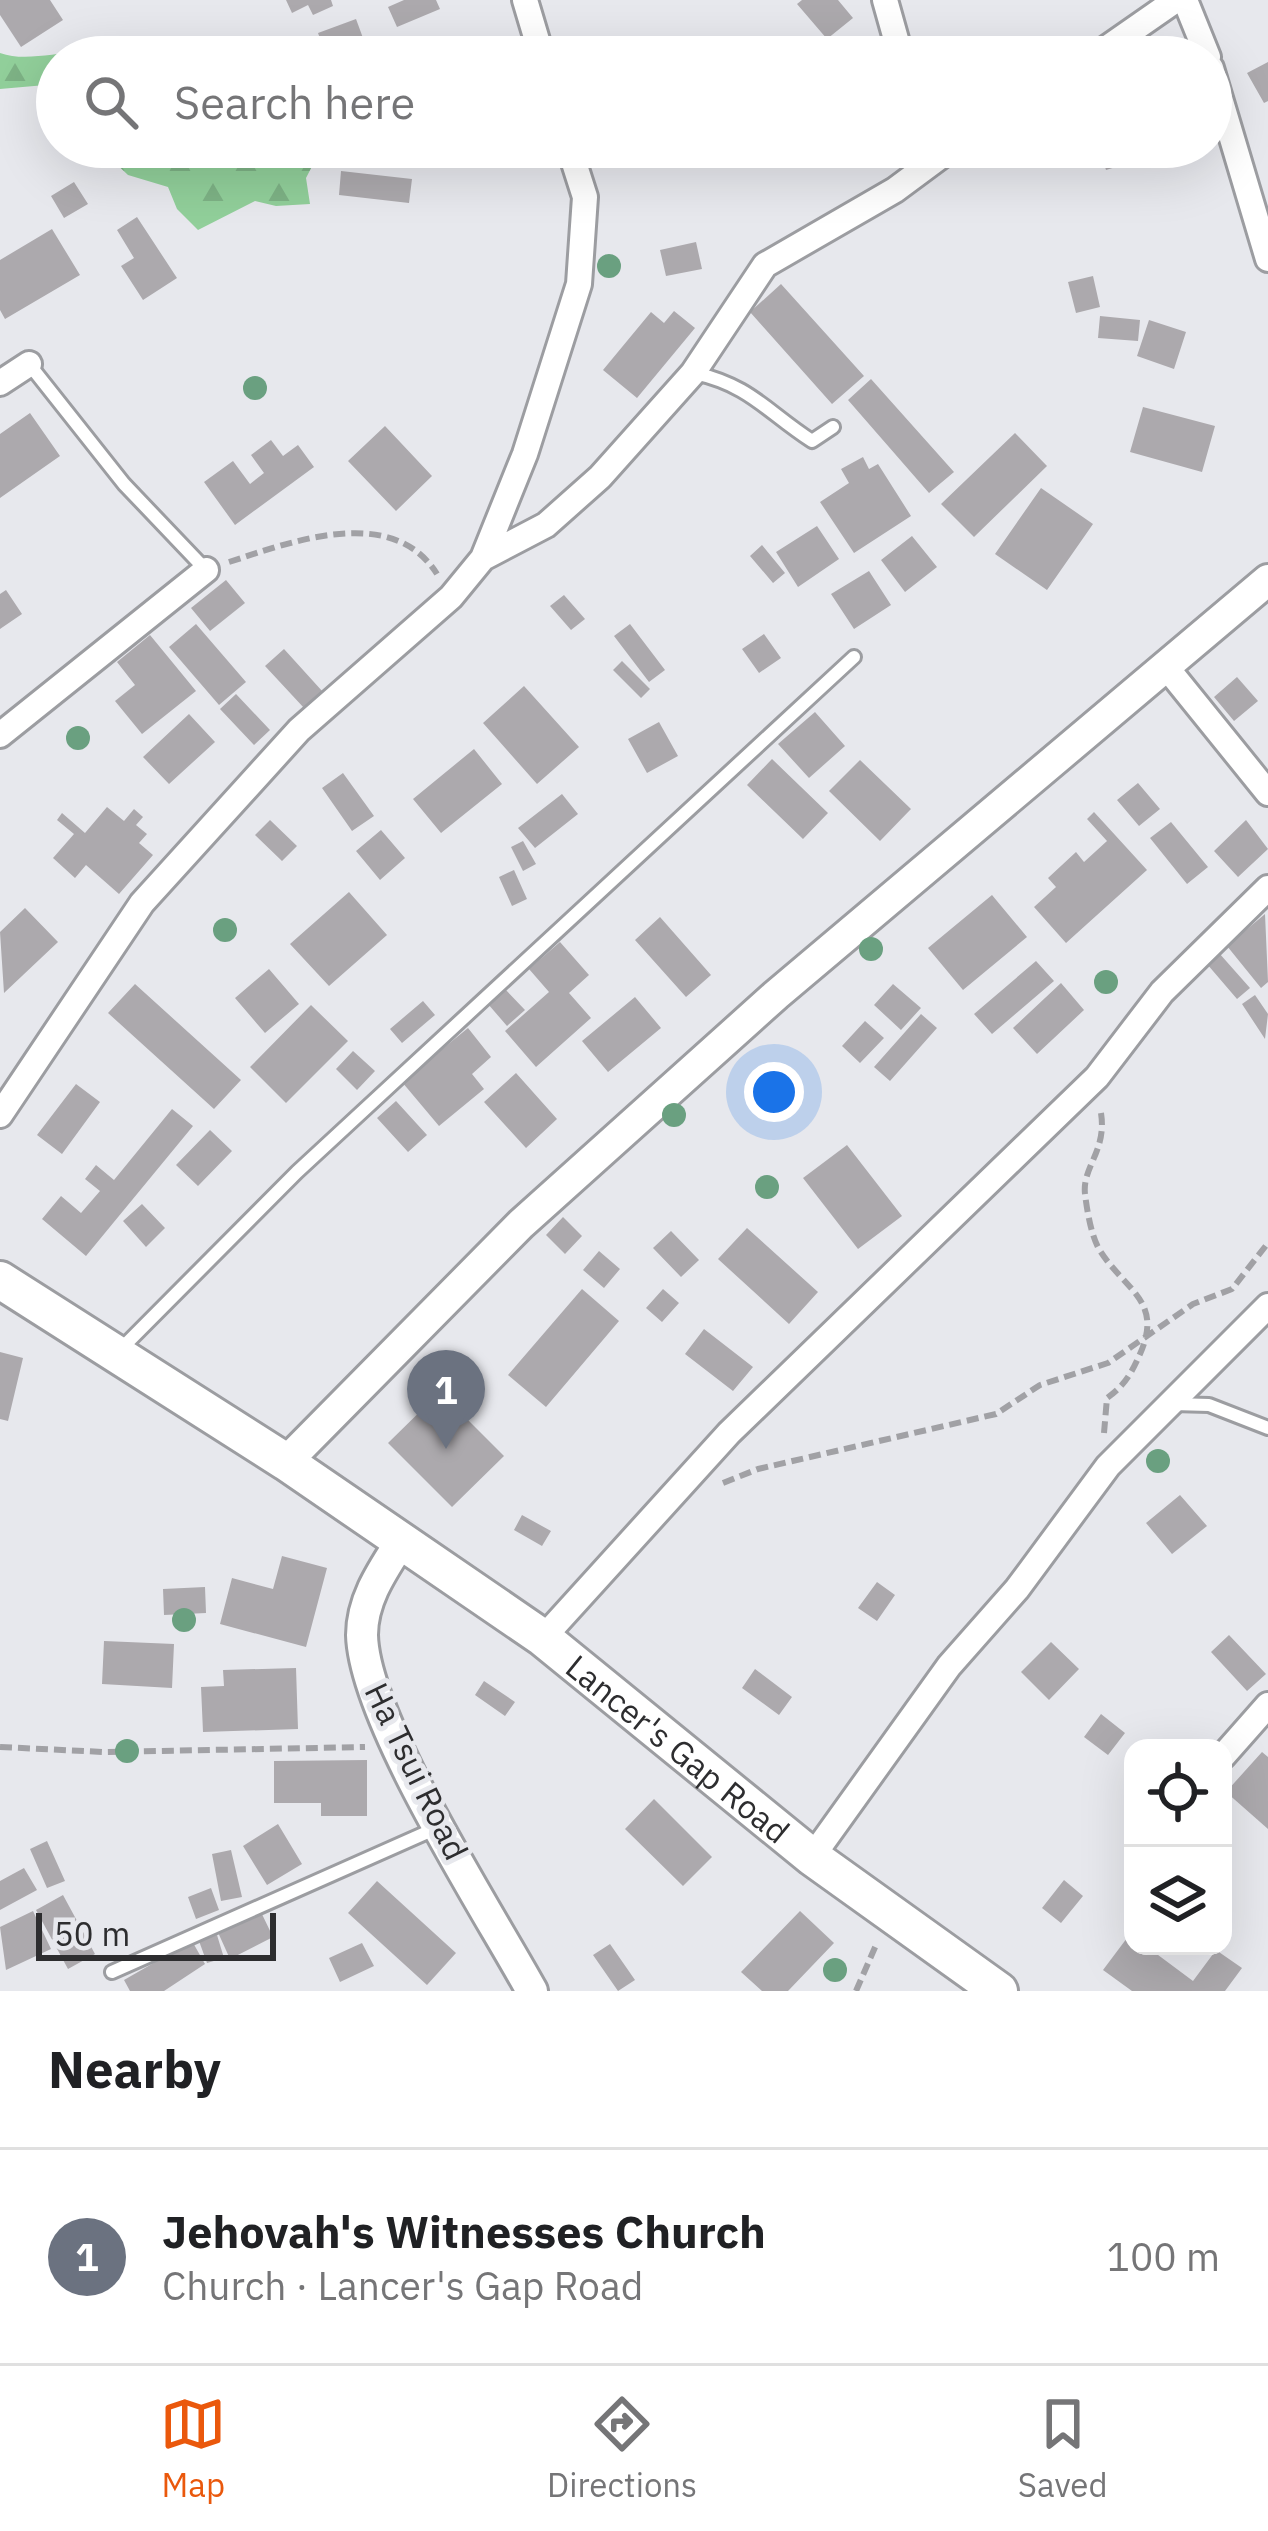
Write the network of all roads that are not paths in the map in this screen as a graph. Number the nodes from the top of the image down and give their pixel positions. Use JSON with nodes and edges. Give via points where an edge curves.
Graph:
{"nodes":[{"id":1,"x":525,"y":0,"type":"edge"},
{"id":2,"x":885,"y":0,"type":"edge"},
{"id":3,"x":1180,"y":0,"type":"edge"},
{"id":4,"x":536,"y":36,"type":"edge"},
{"id":5,"x":895,"y":36,"type":"edge"},
{"id":6,"x":1126,"y":36,"type":"edge"},
{"id":7,"x":1198,"y":36,"type":"edge"},
{"id":8,"x":1232,"y":120,"type":"edge"},
{"id":9,"x":576,"y":168,"type":"edge"},
{"id":10,"x":916,"y":168,"type":"edge"},
{"id":11,"x":1258,"y":184,"type":"edge"},
{"id":12,"x":1268,"y":260,"type":"edge"},
{"id":13,"x":28,"y":364,"type":"joint"},
{"id":14,"x":693,"y":373,"type":"junction"},
{"id":15,"x":0,"y":382,"type":"edge"},
{"id":16,"x":832,"y":428,"type":"dead end"},
{"id":17,"x":483,"y":558,"type":"junction"},
{"id":18,"x":206,"y":570,"type":"joint"},
{"id":19,"x":1268,"y":580,"type":"edge"},
{"id":20,"x":854,"y":656,"type":"dead end"},
{"id":21,"x":1167,"y":668,"type":"junction"},
{"id":22,"x":0,"y":735,"type":"edge"},
{"id":23,"x":1268,"y":794,"type":"edge"},
{"id":24,"x":1268,"y":888,"type":"edge"},
{"id":25,"x":0,"y":1115,"type":"edge"},
{"id":26,"x":0,"y":1280,"type":"edge"},
{"id":27,"x":1268,"y":1306,"type":"edge"},
{"id":28,"x":117,"y":1353,"type":"junction"},
{"id":29,"x":1172,"y":1403,"type":"junction"},
{"id":30,"x":1268,"y":1428,"type":"edge"},
{"id":31,"x":286,"y":1462,"type":"junction"},
{"id":32,"x":400,"y":1543,"type":"junction"},
{"id":33,"x":543,"y":1639,"type":"junction"},
{"id":34,"x":1268,"y":1705,"type":"edge"},
{"id":35,"x":1232,"y":1746,"type":"edge"},
{"id":36,"x":440,"y":1827,"type":"junction"},
{"id":37,"x":812,"y":1857,"type":"junction"},
{"id":38,"x":112,"y":1972,"type":"dead end"},
{"id":39,"x":532,"y":1991,"type":"edge"},
{"id":40,"x":999,"y":1991,"type":"edge"}],
"edges":[{"from":1,"to":4,"type":"street"},
{"from":2,"to":5,"type":"street"},
{"from":3,"to":6,"type":"street"},
{"from":3,"to":7,"type":"street"},
{"from":8,"to":11,"type":"street"},
{"from":9,"to":17,"type":"street","via":[[585,197],[579,284]]},
{"from":10,"to":14,"type":"street","via":[[895,190],[765,265]]},
{"from":11,"to":12,"type":"street"},
{"from":13,"to":15,"type":"street"},
{"from":13,"to":18,"type":"lane"},
{"from":14,"to":16,"type":"lane","via":[[748,392],[812,441]]},
{"from":14,"to":17,"type":"street","via":[[601,477],[546,525]]},
{"from":17,"to":25,"type":"street","via":[[451,597],[298,730],[142,903]]},
{"from":18,"to":22,"type":"street"},
{"from":19,"to":21,"type":"street"},
{"from":20,"to":28,"type":"lane","via":[[297,1172]]},
{"from":21,"to":23,"type":"street"},
{"from":21,"to":31,"type":"street","via":[[776,995],[521,1224]]},
{"from":24,"to":33,"type":"street","via":[[1162,992],[1096,1077],[729,1433]]},
{"from":26,"to":28,"type":"main road","name":"Lancer's Gap Road"},
{"from":27,"to":29,"type":"street"},
{"from":28,"to":31,"type":"main road","name":"Lancer's Gap Road"},
{"from":29,"to":30,"type":"lane","via":[[1209,1405]]},
{"from":29,"to":37,"type":"street","via":[[1108,1466],[1018,1589],[949,1666]]},
{"from":31,"to":32,"type":"main road","name":"Lancer's Gap Road"},
{"from":32,"to":33,"type":"main road","name":"Lancer's Gap Road"},
{"from":32,"to":36,"type":"street","name":"Ha Tsui Road","via":[[371,1590],[362,1633],[372,1684]]},
{"from":33,"to":37,"type":"main road","name":"Lancer's Gap Road"},
{"from":34,"to":35,"type":"street"},
{"from":36,"to":38,"type":"lane"},
{"from":36,"to":39,"type":"street","name":"Ha Tsui Road"},
{"from":37,"to":40,"type":"main road","name":"Lancer's Gap Road"}]}
